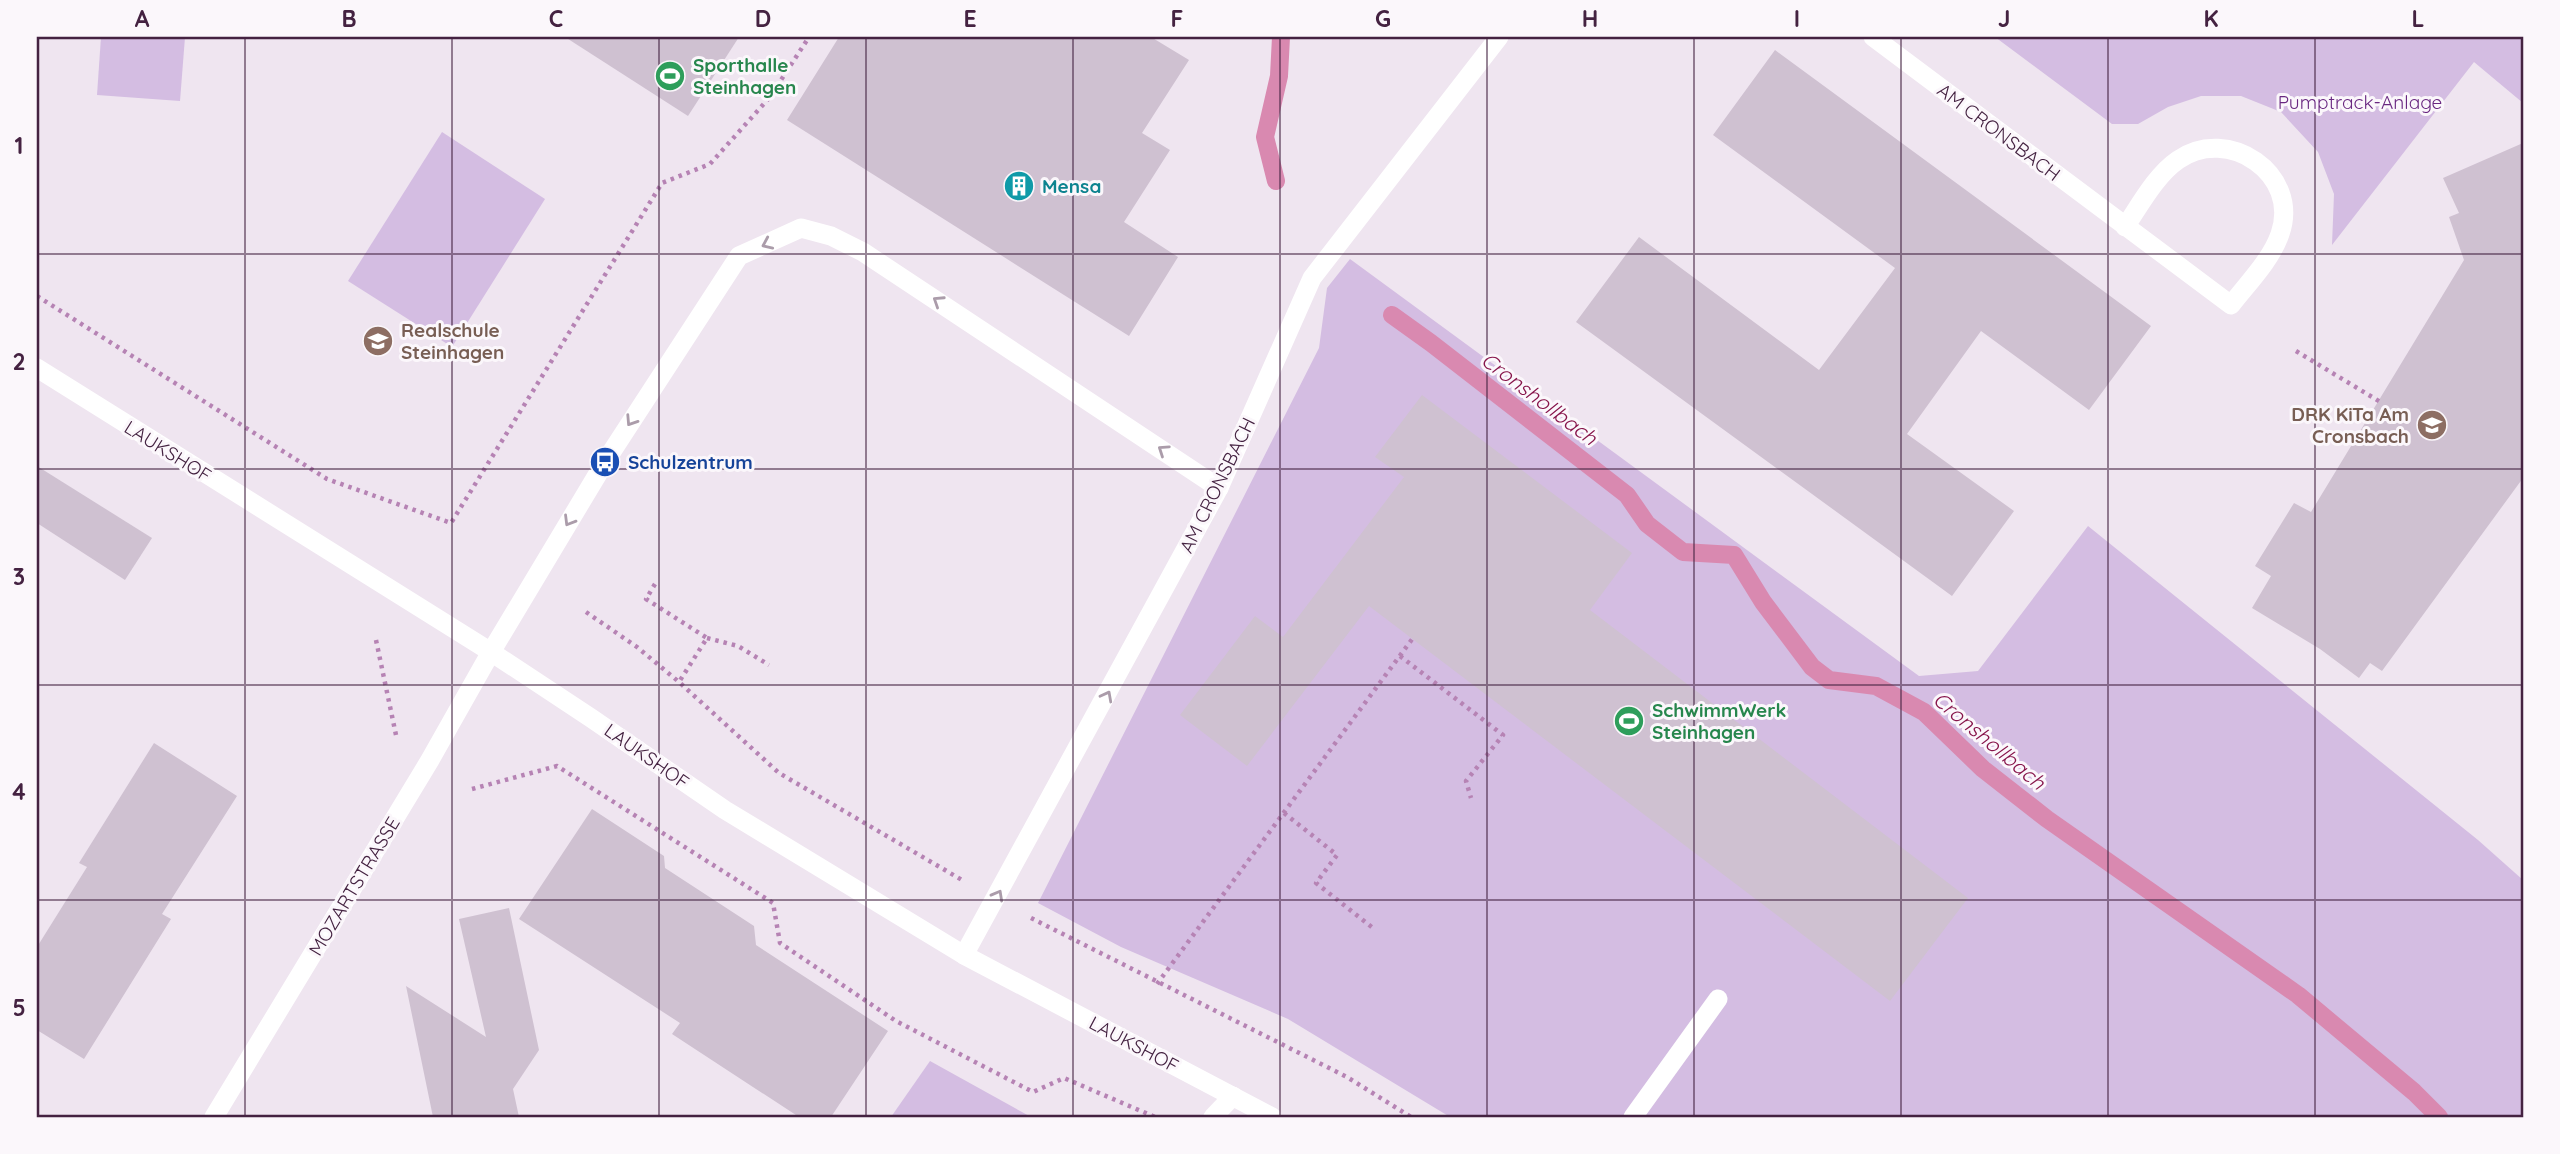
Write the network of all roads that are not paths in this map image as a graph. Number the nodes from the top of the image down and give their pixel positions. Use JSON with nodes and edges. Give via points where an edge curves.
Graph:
{"nodes":[{"id":1,"x":1499,"y":37,"type":"edge"},
{"id":2,"x":1873,"y":37,"type":"edge"},
{"id":3,"x":2124,"y":227,"type":"junction"},
{"id":4,"x":37,"y":368,"type":"edge"},
{"id":5,"x":1219,"y":488,"type":"junction"},
{"id":6,"x":491,"y":652,"type":"junction"},
{"id":7,"x":964,"y":955,"type":"junction"},
{"id":8,"x":1718,"y":999,"type":"dead end"},
{"id":9,"x":1233,"y":1096,"type":"junction"},
{"id":10,"x":214,"y":1117,"type":"edge"},
{"id":11,"x":1213,"y":1117,"type":"edge"},
{"id":12,"x":1272,"y":1117,"type":"edge"},
{"id":13,"x":1633,"y":1117,"type":"edge"}],
"edges":[{"from":1,"to":5,"type":"street","name":"AM CRONSBACH","via":[[1312,278]]},
{"from":2,"to":3,"type":"street","name":"AM CRONSBACH"},
{"from":3,"to":3,"type":"street","name":"AM CRONSBACH","via":[[2231,305],[2281,233],[2280,192],[2270,173],[2255,159],[2236,150],[2196,150],[2163,174]]},
{"from":4,"to":6,"type":"street","name":"LAUKSHOF"},
{"from":5,"to":6,"type":"street","name":"MOZARTSTRASSE","one_way":true,"via":[[863,253],[831,236],[801,228],[739,257],[605,462]]},
{"from":7,"to":5,"type":"street","name":"AM CRONSBACH","one_way":true},
{"from":6,"to":7,"type":"street","name":"LAUKSHOF","via":[[725,810]]},
{"from":6,"to":10,"type":"street","name":"MOZARTSTRASSE"},
{"from":7,"to":9,"type":"street","name":"LAUKSHOF"},
{"from":8,"to":13,"type":"street"},
{"from":9,"to":11,"type":"street"},
{"from":9,"to":12,"type":"street","name":"LAUKSHOF"}]}
